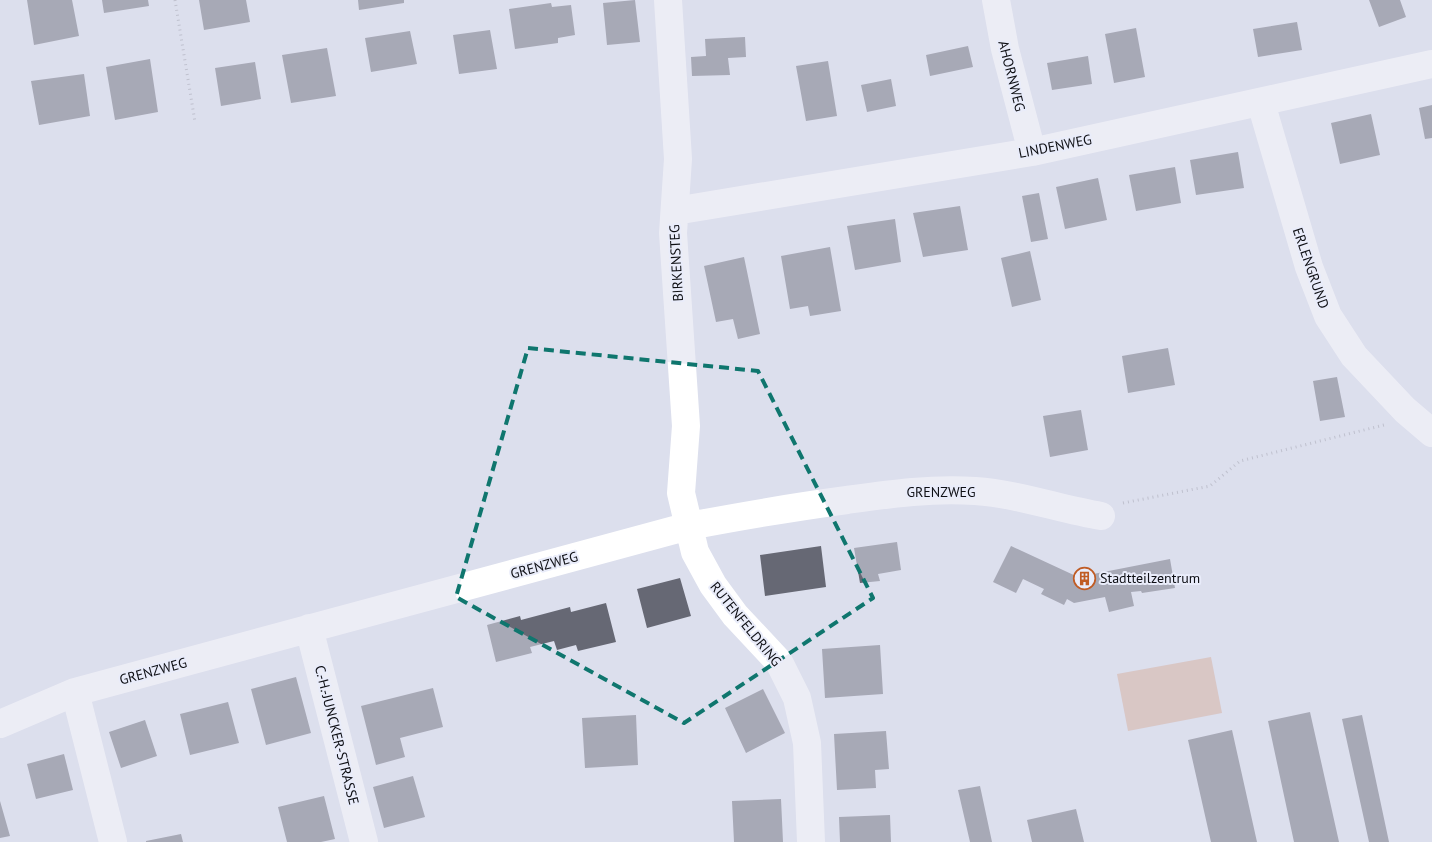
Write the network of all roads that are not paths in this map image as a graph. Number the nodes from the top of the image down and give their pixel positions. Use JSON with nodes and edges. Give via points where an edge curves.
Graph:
{"nodes":[{"id":1,"x":668,"y":0,"type":"edge"},
{"id":2,"x":996,"y":0,"type":"edge"},
{"id":3,"x":1432,"y":64,"type":"edge"},
{"id":4,"x":1260,"y":103,"type":"junction"},
{"id":5,"x":1032,"y":152,"type":"junction"},
{"id":6,"x":675,"y":211,"type":"junction"},
{"id":7,"x":1432,"y":433,"type":"edge"},
{"id":8,"x":1101,"y":516,"type":"road end"},
{"id":9,"x":689,"y":526,"type":"junction"},
{"id":10,"x":310,"y":628,"type":"junction"},
{"id":11,"x":75,"y":692,"type":"junction"},
{"id":12,"x":0,"y":724,"type":"edge"},
{"id":13,"x":113,"y":842,"type":"edge"},
{"id":14,"x":364,"y":842,"type":"edge"},
{"id":15,"x":811,"y":842,"type":"edge"}],
"edges":[{"from":1,"to":6,"type":"street","name":"BIRKENSTEG","via":[[678,158]]},
{"from":2,"to":5,"type":"street","name":"AHORNWEG","via":[[1005,49]]},
{"from":3,"to":4,"type":"street","name":"LINDENWEG"},
{"from":4,"to":5,"type":"street","name":"LINDENWEG"},
{"from":4,"to":7,"type":"street","name":"ERLENGRUND","via":[[1309,267],[1328,316],[1354,356],[1405,410]]},
{"from":5,"to":6,"type":"street","name":"LINDENWEG"},
{"from":6,"to":9,"type":"street","name":"BIRKENSTEG","via":[[686,426],[681,493]]},
{"from":8,"to":9,"type":"street","name":"GRENZWEG","via":[[1028,498],[922,489],[766,511]]},
{"from":9,"to":10,"type":"street","name":"GRENZWEG"},
{"from":9,"to":15,"type":"street","name":"RUTENFELDRING","via":[[695,552],[713,585],[735,615],[779,662],[797,698],[807,743]]},
{"from":10,"to":11,"type":"street","name":"GRENZWEG"},
{"from":10,"to":14,"type":"street","name":"C.-H.-JUNCKER-STRASSE"},
{"from":11,"to":12,"type":"street","name":"GRENZWEG"},
{"from":11,"to":13,"type":"street"}]}
